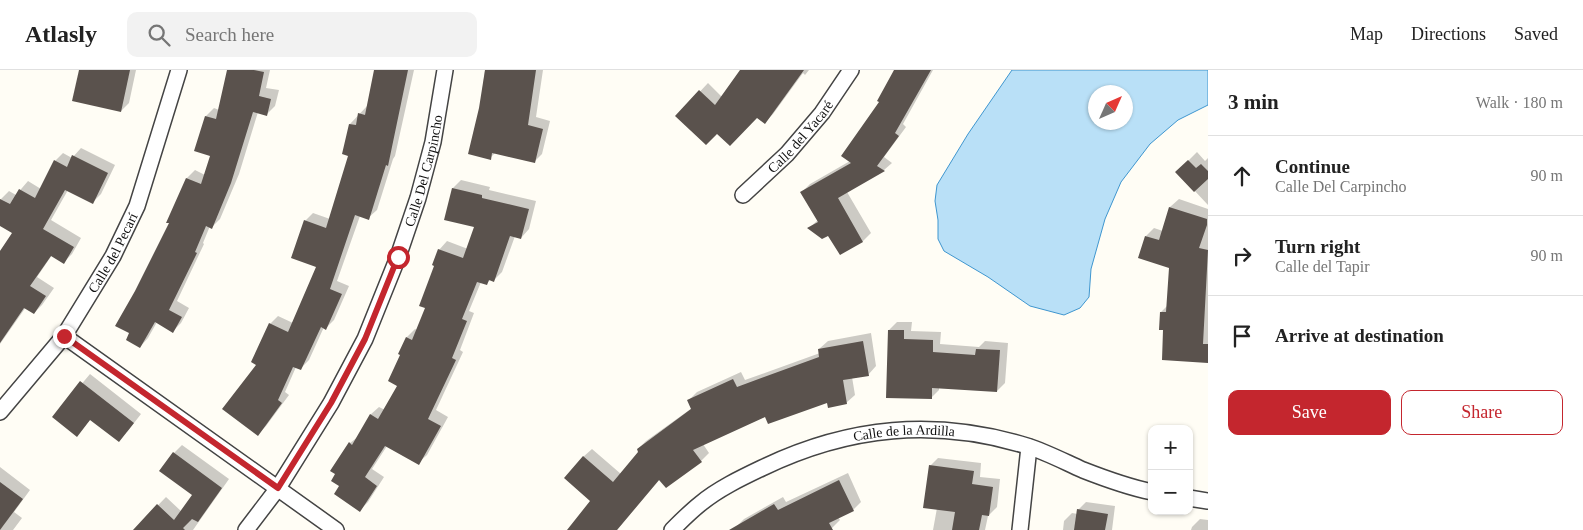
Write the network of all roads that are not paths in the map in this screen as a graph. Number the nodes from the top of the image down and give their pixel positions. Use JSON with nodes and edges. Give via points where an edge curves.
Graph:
{"nodes":[{"id":1,"x":179,"y":70,"type":"edge"},
{"id":2,"x":446,"y":70,"type":"edge"},
{"id":3,"x":851,"y":70,"type":"edge"},
{"id":4,"x":743,"y":195,"type":"dead end"},
{"id":5,"x":64,"y":336,"type":"junction"},
{"id":6,"x":0,"y":412,"type":"edge"},
{"id":7,"x":1030,"y":446,"type":"junction"},
{"id":8,"x":278,"y":488,"type":"junction"},
{"id":9,"x":1148,"y":491,"type":"edge"},
{"id":10,"x":1193,"y":499,"type":"edge"},
{"id":11,"x":1208,"y":501,"type":"edge"},
{"id":12,"x":246,"y":530,"type":"edge"},
{"id":13,"x":336,"y":530,"type":"edge"},
{"id":14,"x":672,"y":530,"type":"edge"},
{"id":15,"x":1020,"y":530,"type":"edge"}],
"edges":[{"from":1,"to":5,"type":"street","name":"Calle del Pecarí","via":[[137,206],[114,256]]},
{"from":2,"to":8,"type":"street","name":"Calle Del Carpincho","via":[[433,142],[395,266],[365,339],[331,403]]},
{"from":3,"to":4,"type":"street","name":"Calle del Yacaré","via":[[822,113],[787,154]]},
{"from":5,"to":6,"type":"street","name":"Calle del Pecarí"},
{"from":5,"to":8,"type":"street"},
{"from":7,"to":9,"type":"street","name":"Calle de la Ardilla","via":[[1124,486]]},
{"from":7,"to":14,"type":"street","name":"Calle de la Ardilla","via":[[986,435],[904,429],[825,443],[738,479],[701,503]]},
{"from":7,"to":15,"type":"street"},
{"from":8,"to":12,"type":"street","name":"Calle Del Carpincho"},
{"from":8,"to":13,"type":"street"},
{"from":10,"to":11,"type":"street"}]}
